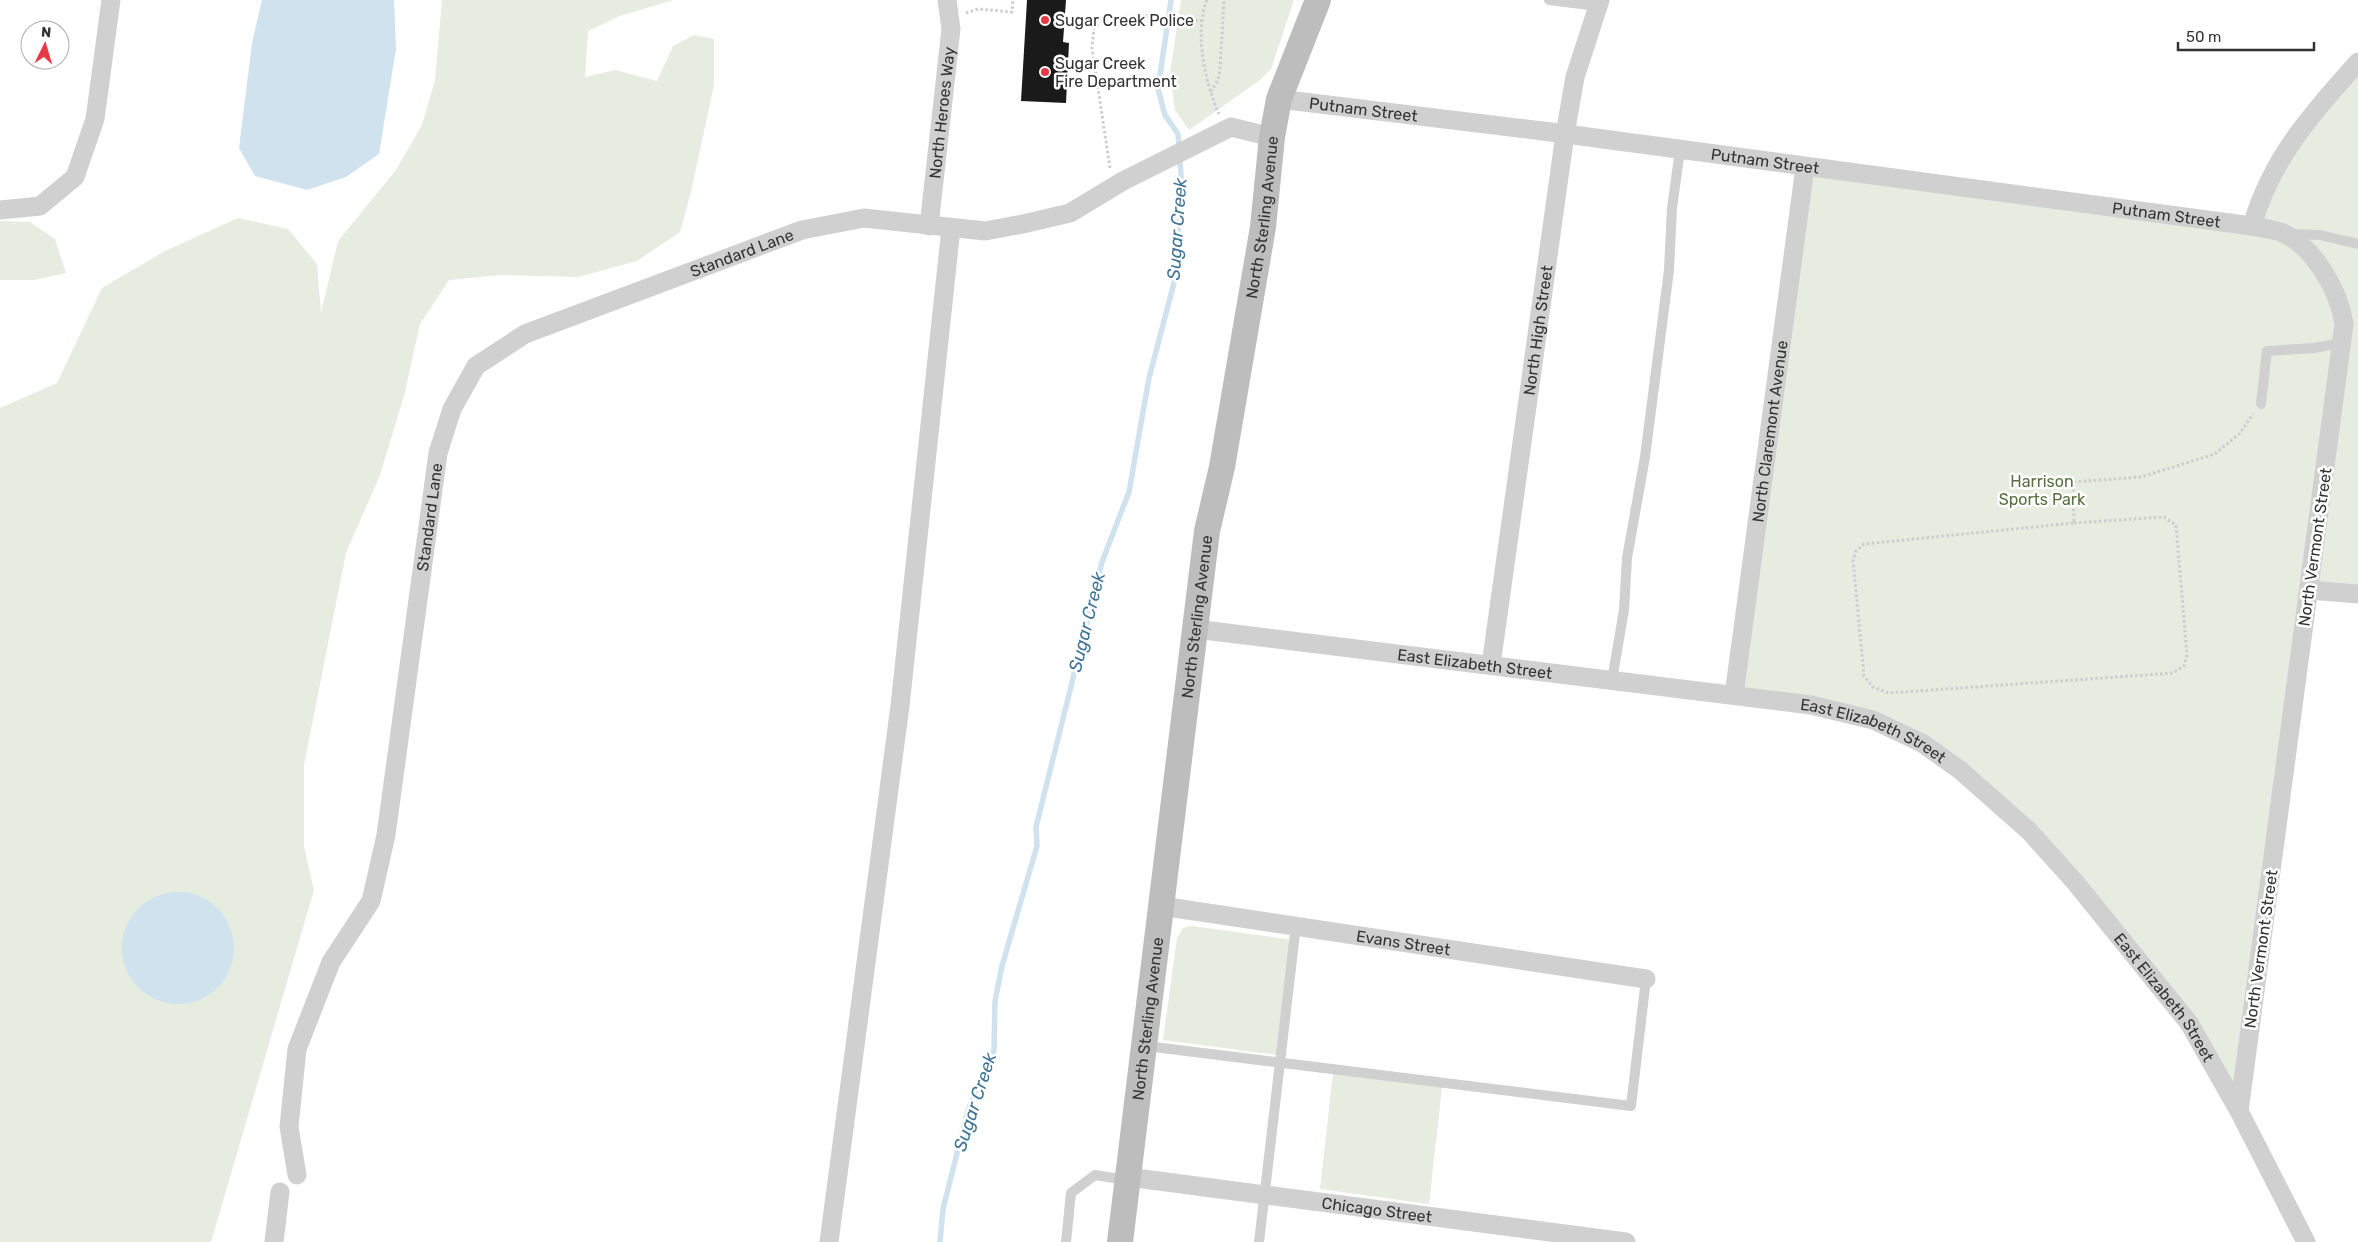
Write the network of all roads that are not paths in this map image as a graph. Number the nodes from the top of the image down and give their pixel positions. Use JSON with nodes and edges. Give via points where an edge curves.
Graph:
{"nodes":[{"id":1,"x":111,"y":0,"type":"edge"},
{"id":2,"x":947,"y":0,"type":"edge"},
{"id":3,"x":1318,"y":0,"type":"edge"},
{"id":4,"x":1549,"y":0,"type":"edge"},
{"id":5,"x":1599,"y":3,"type":"edge"},
{"id":6,"x":2358,"y":62,"type":"edge"},
{"id":7,"x":1279,"y":99,"type":"junction"},
{"id":8,"x":1565,"y":134,"type":"junction"},
{"id":9,"x":1272,"y":137,"type":"junction"},
{"id":10,"x":1680,"y":150,"type":"junction"},
{"id":11,"x":1805,"y":167,"type":"junction"},
{"id":12,"x":0,"y":210,"type":"edge"},
{"id":13,"x":930,"y":226,"type":"junction"},
{"id":14,"x":2252,"y":226,"type":"junction"},
{"id":15,"x":951,"y":228,"type":"junction"},
{"id":16,"x":2283,"y":233,"type":"junction"},
{"id":17,"x":2358,"y":244,"type":"edge"},
{"id":18,"x":2342,"y":343,"type":"junction"},
{"id":19,"x":2261,"y":404,"type":"road end"},
{"id":20,"x":2309,"y":590,"type":"junction"},
{"id":21,"x":2358,"y":594,"type":"edge"},
{"id":22,"x":1195,"y":629,"type":"junction"},
{"id":23,"x":1491,"y":665,"type":"junction"},
{"id":24,"x":1612,"y":680,"type":"junction"},
{"id":25,"x":1734,"y":695,"type":"junction"},
{"id":26,"x":1161,"y":906,"type":"junction"},
{"id":27,"x":1296,"y":925,"type":"junction"},
{"id":28,"x":1646,"y":979,"type":"joint"},
{"id":29,"x":1145,"y":1046,"type":"junction"},
{"id":30,"x":1280,"y":1062,"type":"junction"},
{"id":31,"x":2239,"y":1110,"type":"junction"},
{"id":32,"x":297,"y":1175,"type":"dead end"},
{"id":33,"x":1128,"y":1178,"type":"junction"},
{"id":34,"x":280,"y":1192,"type":"dead end"},
{"id":35,"x":1264,"y":1195,"type":"junction"},
{"id":36,"x":829,"y":1241,"type":"edge"},
{"id":37,"x":274,"y":1242,"type":"edge"},
{"id":38,"x":1066,"y":1242,"type":"edge"},
{"id":39,"x":1120,"y":1242,"type":"edge"},
{"id":40,"x":1258,"y":1242,"type":"edge"},
{"id":41,"x":1626,"y":1242,"type":"edge"},
{"id":42,"x":2306,"y":1242,"type":"edge"}],
"edges":[{"from":1,"to":12,"type":"street","via":[[95,119],[75,177],[40,206]]},
{"from":2,"to":13,"type":"street","name":"North Heroes Way","via":[[952,29]]},
{"from":3,"to":7,"type":"main road","name":"North Sterling Avenue"},
{"from":4,"to":5,"type":"lane"},
{"from":5,"to":8,"type":"street","name":"North High Street","via":[[1575,76]]},
{"from":6,"to":14,"type":"street","via":[[2325,99],[2277,163],[2260,198]]},
{"from":7,"to":8,"type":"street","name":"Putnam Street"},
{"from":7,"to":9,"type":"main road","name":"North Sterling Avenue"},
{"from":8,"to":10,"type":"street","name":"Putnam Street"},
{"from":8,"to":23,"type":"street","name":"North High Street"},
{"from":9,"to":15,"type":"street","name":"Standard Lane","via":[[1231,127],[1215,137],[1117,176],[1070,213],[985,231]]},
{"from":9,"to":22,"type":"main road","name":"North Sterling Avenue","via":[[1263,227],[1222,467],[1207,531]]},
{"from":10,"to":11,"type":"street","name":"Putnam Street"},
{"from":10,"to":24,"type":"lane","via":[[1672,208],[1669,270]]},
{"from":11,"to":14,"type":"street","name":"Putnam Street"},
{"from":11,"to":25,"type":"street","name":"North Claremont Avenue"},
{"from":13,"to":15,"type":"street","name":"Standard Lane"},
{"from":13,"to":32,"type":"street","name":"Standard Lane","via":[[864,218],[802,230],[525,334],[476,366],[452,409],[438,453],[386,835],[371,901],[330,962],[296,1049],[289,1127]]},
{"from":14,"to":16,"type":"street","name":"North Vermont Street"},
{"from":15,"to":36,"type":"street","via":[[900,706]]},
{"from":16,"to":17,"type":"lane","via":[[2320,235]]},
{"from":16,"to":18,"type":"street","name":"North Vermont Street","via":[[2304,248],[2329,280],[2341,303]]},
{"from":18,"to":19,"type":"lane","via":[[2266,351]]},
{"from":18,"to":20,"type":"street","name":"North Vermont Street"},
{"from":20,"to":21,"type":"street"},
{"from":20,"to":31,"type":"street","name":"North Vermont Street"},
{"from":22,"to":23,"type":"street","name":"East Elizabeth Street"},
{"from":22,"to":26,"type":"main road","name":"North Sterling Avenue"},
{"from":23,"to":24,"type":"street","name":"East Elizabeth Street"},
{"from":24,"to":25,"type":"street","name":"East Elizabeth Street"},
{"from":25,"to":31,"type":"street","name":"East Elizabeth Street","via":[[1811,704],[1873,720],[1922,743],[1960,770],[2030,832],[2075,882],[2189,1023]]},
{"from":26,"to":27,"type":"street","name":"Evans Street"},
{"from":26,"to":29,"type":"main road","name":"North Sterling Avenue"},
{"from":27,"to":28,"type":"street","name":"Evans Street"},
{"from":27,"to":30,"type":"lane"},
{"from":28,"to":30,"type":"lane","via":[[1631,1106]]},
{"from":29,"to":30,"type":"lane"},
{"from":29,"to":33,"type":"main road","name":"North Sterling Avenue"},
{"from":30,"to":35,"type":"lane"},
{"from":31,"to":42,"type":"street","name":"East Elizabeth Street"},
{"from":33,"to":35,"type":"street","name":"Chicago Street"},
{"from":33,"to":38,"type":"lane","via":[[1095,1175],[1071,1193]]},
{"from":33,"to":39,"type":"main road","name":"North Sterling Avenue"},
{"from":34,"to":37,"type":"street"},
{"from":35,"to":40,"type":"lane"},
{"from":35,"to":41,"type":"street","name":"Chicago Street"}]}
